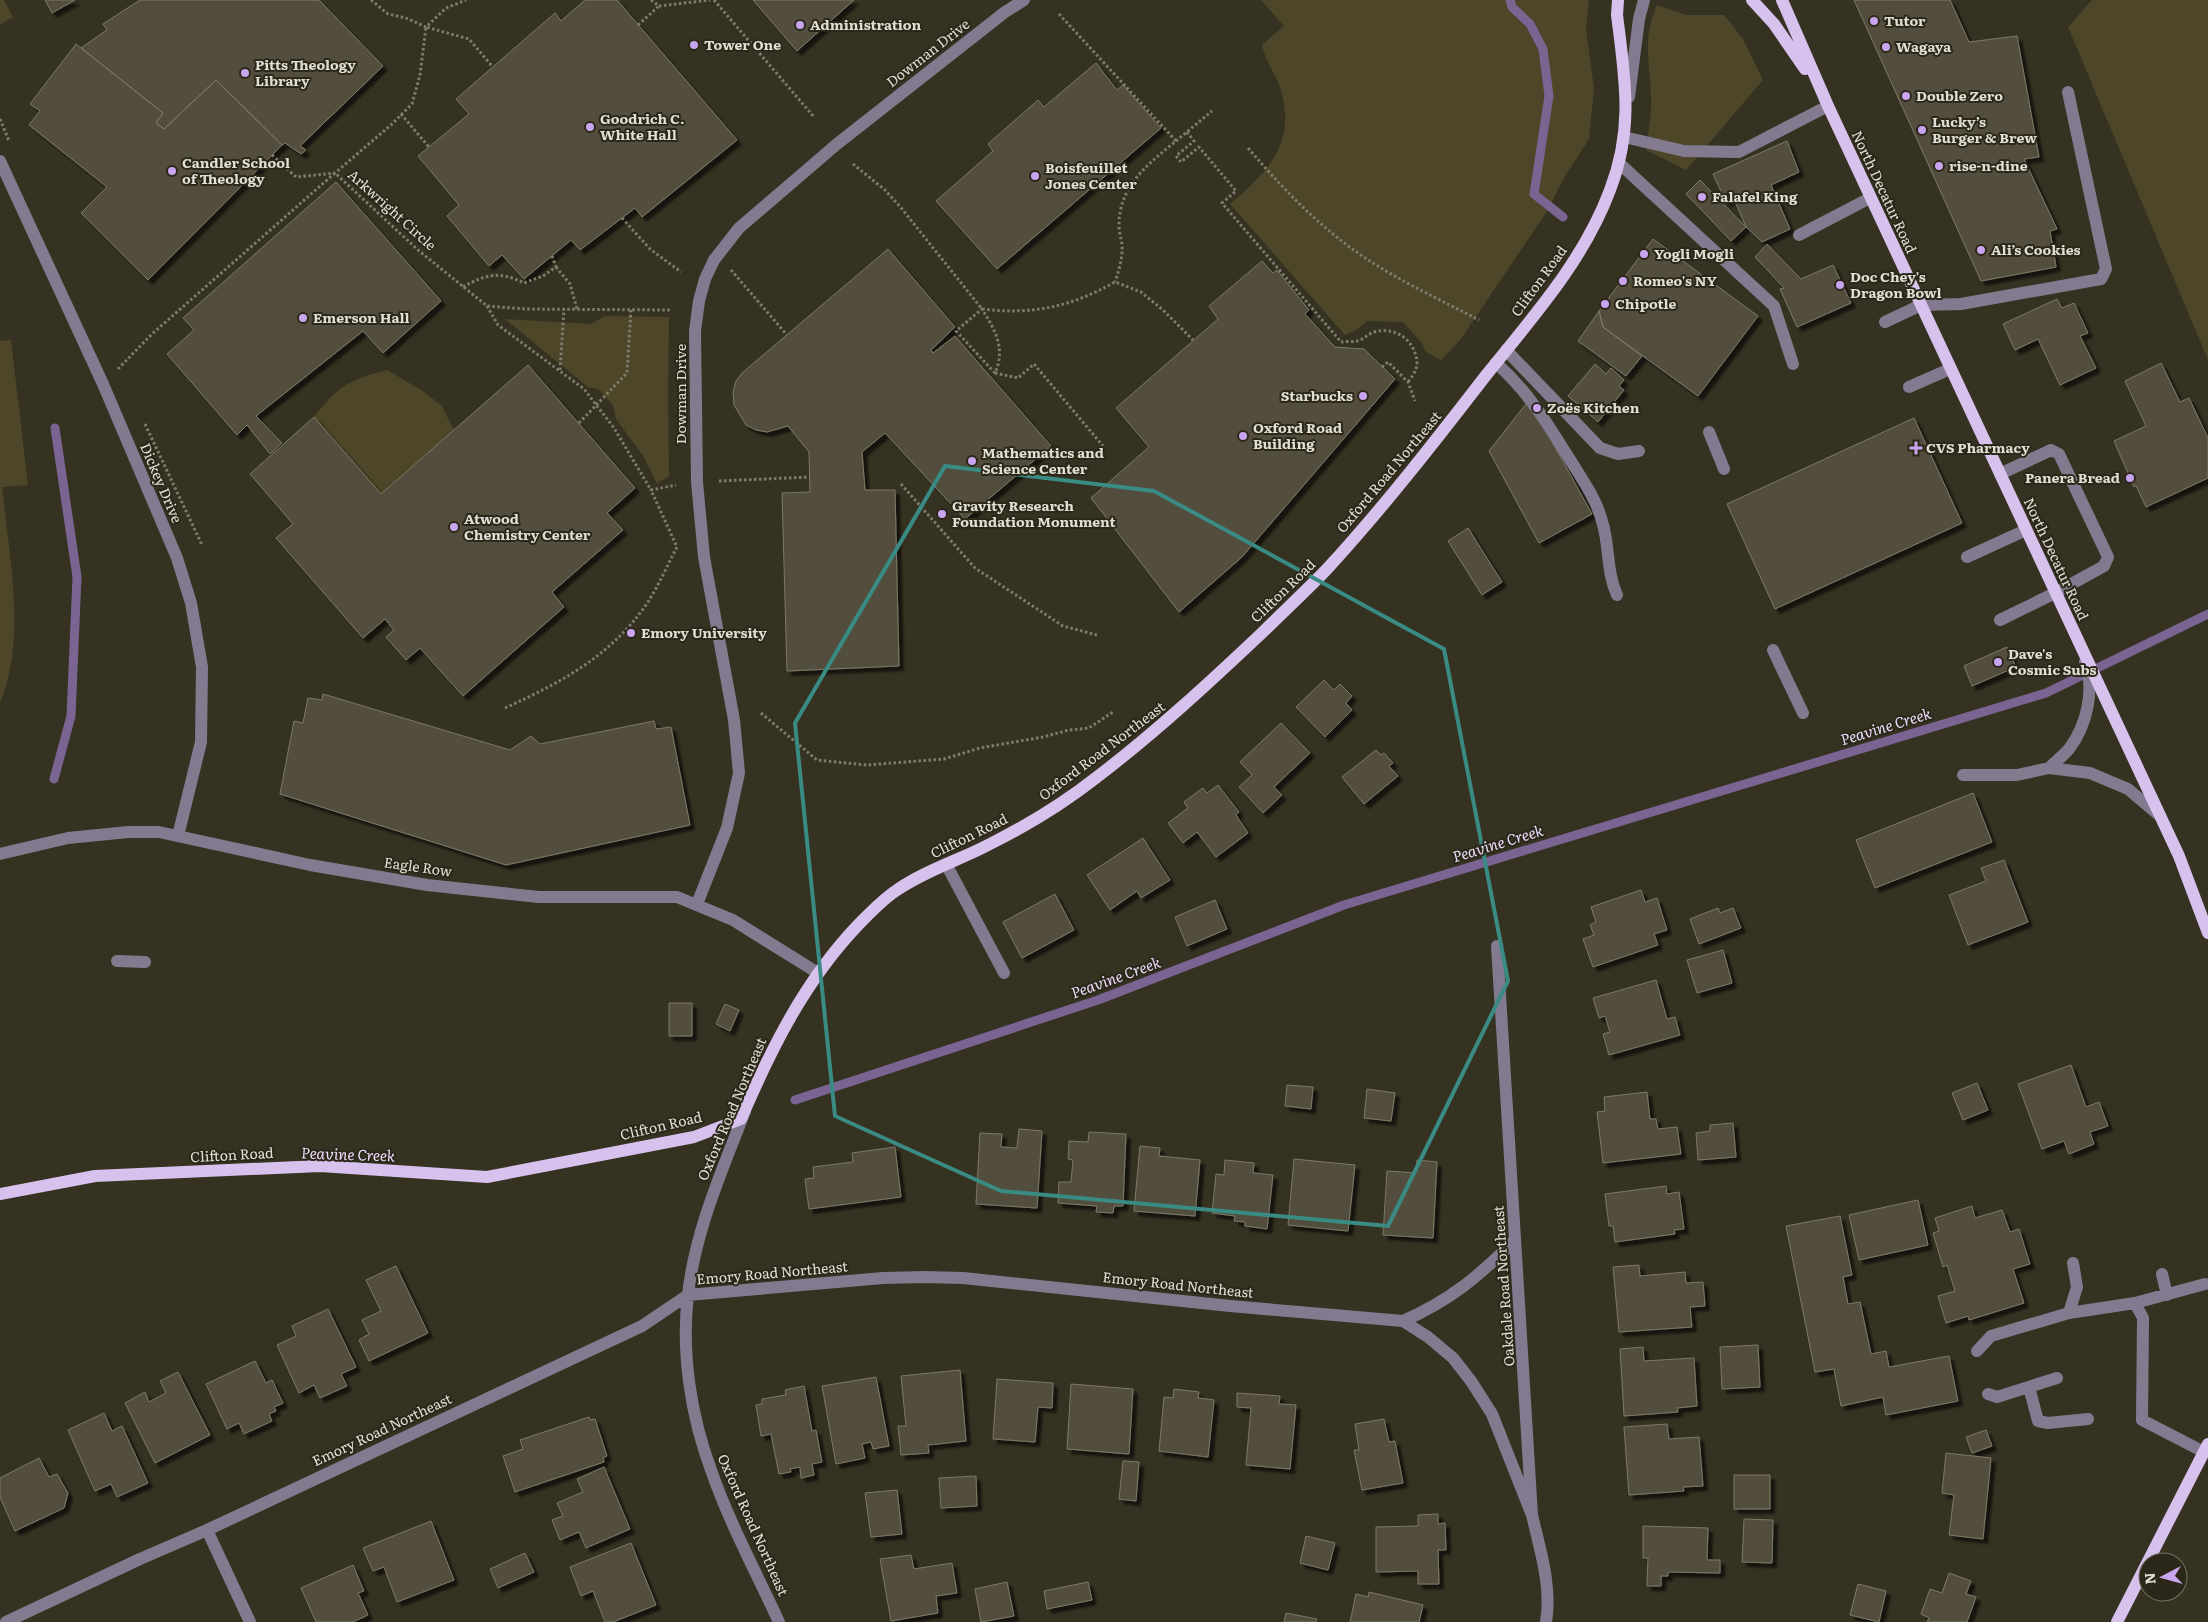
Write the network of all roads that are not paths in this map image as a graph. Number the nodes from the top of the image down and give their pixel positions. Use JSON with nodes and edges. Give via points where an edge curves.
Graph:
{"nodes":[{"id":1,"x":1014,"y":0,"type":"edge"},
{"id":2,"x":1024,"y":0,"type":"edge"},
{"id":3,"x":1618,"y":0,"type":"edge"},
{"id":4,"x":1644,"y":0,"type":"edge"},
{"id":5,"x":1752,"y":0,"type":"edge"},
{"id":6,"x":1782,"y":0,"type":"edge"},
{"id":7,"x":1005,"y":12,"type":"junction"},
{"id":8,"x":1821,"y":91,"type":"junction"},
{"id":9,"x":2068,"y":92,"type":"dead end"},
{"id":10,"x":1828,"y":106,"type":"junction"},
{"id":11,"x":1627,"y":108,"type":"junction"},
{"id":12,"x":1624,"y":137,"type":"junction"},
{"id":13,"x":0,"y":161,"type":"edge"},
{"id":14,"x":1619,"y":163,"type":"junction"},
{"id":15,"x":1870,"y":198,"type":"junction"},
{"id":16,"x":1799,"y":235,"type":"dead end"},
{"id":17,"x":1920,"y":305,"type":"junction"},
{"id":18,"x":1885,"y":322,"type":"dead end"},
{"id":19,"x":1506,"y":350,"type":"junction"},
{"id":20,"x":1496,"y":363,"type":"junction"},
{"id":21,"x":1793,"y":364,"type":"dead end"},
{"id":22,"x":1950,"y":368,"type":"junction"},
{"id":23,"x":1909,"y":387,"type":"dead end"},
{"id":24,"x":1709,"y":432,"type":"dead end"},
{"id":25,"x":1639,"y":451,"type":"dead end"},
{"id":26,"x":1724,"y":469,"type":"dead end"},
{"id":27,"x":2000,"y":474,"type":"junction"},
{"id":28,"x":2026,"y":530,"type":"junction"},
{"id":29,"x":1967,"y":558,"type":"dead end"},
{"id":30,"x":1326,"y":570,"type":"joint"},
{"id":31,"x":2055,"y":593,"type":"junction"},
{"id":32,"x":1617,"y":595,"type":"dead end"},
{"id":33,"x":2000,"y":620,"type":"dead end"},
{"id":34,"x":2078,"y":643,"type":"junction"},
{"id":35,"x":1773,"y":650,"type":"dead end"},
{"id":36,"x":1197,"y":695,"type":"joint"},
{"id":37,"x":1803,"y":713,"type":"dead end"},
{"id":38,"x":2049,"y":768,"type":"junction"},
{"id":39,"x":1963,"y":775,"type":"dead end"},
{"id":40,"x":2160,"y":816,"type":"junction"},
{"id":41,"x":178,"y":836,"type":"junction"},
{"id":42,"x":0,"y":854,"type":"edge"},
{"id":43,"x":946,"y":864,"type":"junction"},
{"id":44,"x":697,"y":904,"type":"junction"},
{"id":45,"x":878,"y":905,"type":"joint"},
{"id":46,"x":2208,"y":933,"type":"edge"},
{"id":47,"x":1498,"y":946,"type":"dead end"},
{"id":48,"x":837,"y":947,"type":"joint"},
{"id":49,"x":117,"y":961,"type":"dead end"},
{"id":50,"x":145,"y":962,"type":"dead end"},
{"id":51,"x":818,"y":973,"type":"junction"},
{"id":52,"x":1004,"y":973,"type":"dead end"},
{"id":53,"x":785,"y":1024,"type":"joint"},
{"id":54,"x":762,"y":1070,"type":"junction"},
{"id":55,"x":0,"y":1194,"type":"edge"},
{"id":56,"x":1515,"y":1240,"type":"junction"},
{"id":57,"x":2073,"y":1263,"type":"dead end"},
{"id":58,"x":2162,"y":1274,"type":"dead end"},
{"id":59,"x":2205,"y":1284,"type":"dead end"},
{"id":60,"x":688,"y":1295,"type":"junction"},
{"id":61,"x":2167,"y":1295,"type":"junction"},
{"id":62,"x":2135,"y":1303,"type":"junction"},
{"id":63,"x":2069,"y":1313,"type":"junction"},
{"id":64,"x":1403,"y":1321,"type":"junction"},
{"id":65,"x":1977,"y":1351,"type":"dead end"},
{"id":66,"x":2057,"y":1378,"type":"dead end"},
{"id":67,"x":2029,"y":1387,"type":"junction"},
{"id":68,"x":1988,"y":1394,"type":"dead end"},
{"id":69,"x":2088,"y":1419,"type":"dead end"},
{"id":70,"x":2206,"y":1448,"type":"edge"},
{"id":71,"x":1532,"y":1515,"type":"junction"},
{"id":72,"x":207,"y":1530,"type":"junction"},
{"id":73,"x":6,"y":1622,"type":"edge"},
{"id":74,"x":250,"y":1622,"type":"edge"},
{"id":75,"x":779,"y":1622,"type":"edge"},
{"id":76,"x":1546,"y":1622,"type":"edge"},
{"id":77,"x":2117,"y":1622,"type":"edge"}],
"edges":[{"from":1,"to":7,"type":"street","name":"Dowman Drive"},
{"from":2,"to":7,"type":"street","name":"Dowman Drive"},
{"from":3,"to":11,"type":"street","name":"Oxford Road Northeast"},
{"from":4,"to":11,"type":"street","name":"Oxford Road Northeast","via":[[1638,19]]},
{"from":5,"to":8,"type":"main road","name":"North Decatur Road","via":[[1774,24]]},
{"from":6,"to":8,"type":"main road","name":"North Decatur Road"},
{"from":7,"to":44,"type":"street","name":"Dowman Drive","via":[[836,144],[739,228],[714,260],[705,280],[695,331],[697,482],[704,558],[734,720],[739,772],[727,828]]},
{"from":8,"to":10,"type":"main road","name":"North Decatur Road"},
{"from":9,"to":17,"type":"street","via":[[2106,269],[2101,279],[1961,304]]},
{"from":10,"to":12,"type":"street","via":[[1739,152],[1684,151]]},
{"from":10,"to":15,"type":"main road","name":"North Decatur Road"},
{"from":11,"to":12,"type":"street","name":"Oxford Road Northeast"},
{"from":12,"to":14,"type":"street","name":"Oxford Road Northeast"},
{"from":13,"to":41,"type":"street","name":"Dickey Drive","via":[[103,384],[176,558],[191,603],[202,667],[201,742]]},
{"from":14,"to":19,"type":"street","name":"Oxford Road Northeast","via":[[1600,214],[1582,246],[1561,280]]},
{"from":14,"to":21,"type":"street","via":[[1774,306]]},
{"from":15,"to":16,"type":"street"},
{"from":15,"to":17,"type":"main road","name":"North Decatur Road"},
{"from":17,"to":18,"type":"street"},
{"from":17,"to":22,"type":"main road","name":"North Decatur Road"},
{"from":19,"to":20,"type":"street","name":"Oxford Road Northeast"},
{"from":19,"to":25,"type":"street","via":[[1600,448],[1618,454]]},
{"from":20,"to":30,"type":"street","name":"Oxford Road Northeast"},
{"from":20,"to":32,"type":"street","via":[[1526,392],[1595,500],[1607,539],[1610,580]]},
{"from":22,"to":23,"type":"street"},
{"from":22,"to":27,"type":"main road","name":"North Decatur Road"},
{"from":24,"to":26,"type":"street"},
{"from":27,"to":28,"type":"main road","name":"North Decatur Road"},
{"from":27,"to":31,"type":"street","via":[[2051,450],[2059,454],[2108,558],[2104,566]]},
{"from":28,"to":29,"type":"street"},
{"from":28,"to":31,"type":"main road","name":"North Decatur Road"},
{"from":30,"to":36,"type":"main road","name":"Clifton Road"},
{"from":31,"to":33,"type":"street"},
{"from":31,"to":34,"type":"main road","name":"North Decatur Road"},
{"from":34,"to":38,"type":"street","via":[[2088,670],[2089,697],[2082,724],[2069,749]]},
{"from":34,"to":40,"type":"main road","name":"North Decatur Road"},
{"from":35,"to":37,"type":"street"},
{"from":36,"to":43,"type":"street","name":"Oxford Road Northeast","via":[[1053,808],[989,845]]},
{"from":38,"to":39,"type":"street","via":[[2017,775]]},
{"from":38,"to":40,"type":"street","via":[[2101,777],[2128,789]]},
{"from":40,"to":46,"type":"main road","name":"North Decatur Road"},
{"from":41,"to":42,"type":"street","name":"Eagle Row","via":[[159,832],[95,835]]},
{"from":41,"to":44,"type":"street","name":"Eagle Row","via":[[310,865],[427,885],[539,897],[677,897]]},
{"from":43,"to":45,"type":"street","name":"Oxford Road Northeast","via":[[912,881]]},
{"from":43,"to":52,"type":"street"},
{"from":44,"to":51,"type":"street","name":"Eagle Row","via":[[733,920]]},
{"from":45,"to":48,"type":"main road"},
{"from":47,"to":56,"type":"street","name":"Oakdale Road Northeast"},
{"from":48,"to":51,"type":"street"},
{"from":49,"to":50,"type":"street"},
{"from":51,"to":53,"type":"main road"},
{"from":53,"to":54,"type":"street","name":"Oxford Road Northeast"},
{"from":54,"to":55,"type":"main road","name":"Clifton Road","via":[[741,1119],[694,1137],[487,1176],[320,1166],[96,1176]]},
{"from":54,"to":60,"type":"street","name":"Oxford Road Northeast","via":[[705,1218]]},
{"from":56,"to":64,"type":"street","name":"Emory Road Northeast","via":[[1481,1274],[1451,1296]]},
{"from":56,"to":71,"type":"street","name":"Oakdale Road Northeast"},
{"from":57,"to":63,"type":"street","via":[[2077,1287]]},
{"from":58,"to":61,"type":"street"},
{"from":59,"to":61,"type":"street"},
{"from":60,"to":64,"type":"street","name":"Emory Road Northeast","via":[[883,1278],[963,1278]]},
{"from":60,"to":72,"type":"street","name":"Emory Road Northeast","via":[[642,1326]]},
{"from":60,"to":75,"type":"street","name":"Oxford Road Northeast","via":[[686,1336],[689,1376],[701,1438],[724,1502]]},
{"from":61,"to":62,"type":"street"},
{"from":62,"to":63,"type":"street"},
{"from":62,"to":70,"type":"street","via":[[2143,1318],[2142,1420]]},
{"from":63,"to":65,"type":"street","via":[[1990,1336]]},
{"from":64,"to":71,"type":"street","name":"Emory Road Northeast","via":[[1453,1358],[1471,1381],[1492,1414]]},
{"from":66,"to":67,"type":"street"},
{"from":67,"to":68,"type":"street","via":[[1997,1397]]},
{"from":67,"to":69,"type":"street","via":[[2038,1421]]},
{"from":70,"to":77,"type":"main road"},
{"from":71,"to":76,"type":"street","name":"Oakdale Road Northeast","via":[[1548,1586]]},
{"from":72,"to":73,"type":"street","name":"Emory Road Northeast"},
{"from":72,"to":74,"type":"street"}]}
